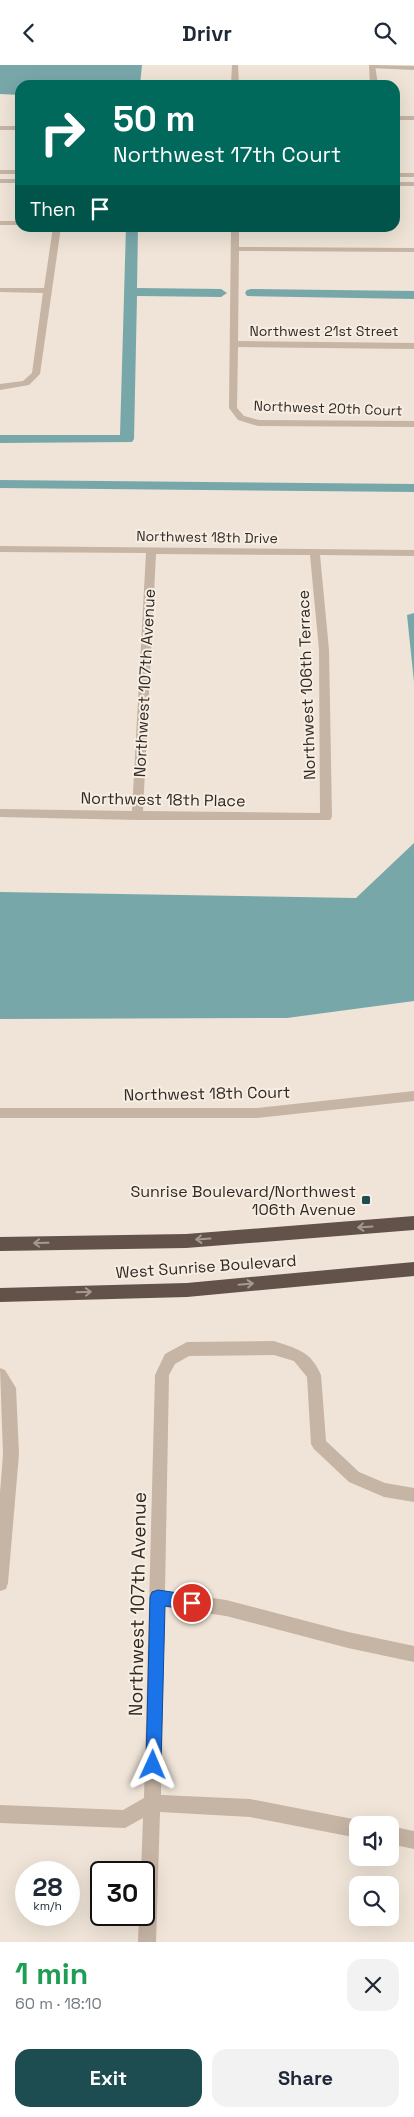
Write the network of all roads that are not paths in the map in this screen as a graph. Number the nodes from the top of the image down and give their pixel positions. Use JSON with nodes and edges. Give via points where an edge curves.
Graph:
{"nodes":[{"id":1,"x":235,"y":65,"type":"edge"},
{"id":2,"x":372,"y":66,"type":"edge"},
{"id":3,"x":414,"y":67,"type":"edge"},
{"id":4,"x":235,"y":80,"type":"edge"},
{"id":5,"x":373,"y":80,"type":"edge"},
{"id":6,"x":400,"y":118,"type":"edge"},
{"id":7,"x":414,"y":118,"type":"edge"},
{"id":8,"x":0,"y":128,"type":"edge"},
{"id":9,"x":15,"y":128,"type":"edge"},
{"id":10,"x":0,"y":172,"type":"edge"},
{"id":11,"x":15,"y":172,"type":"edge"},
{"id":12,"x":400,"y":175,"type":"edge"},
{"id":13,"x":414,"y":175,"type":"edge"},
{"id":14,"x":0,"y":181,"type":"edge"},
{"id":15,"x":15,"y":181,"type":"edge"},
{"id":16,"x":400,"y":184,"type":"edge"},
{"id":17,"x":414,"y":185,"type":"edge"},
{"id":18,"x":0,"y":223,"type":"edge"},
{"id":19,"x":15,"y":223,"type":"edge"},
{"id":20,"x":56,"y":232,"type":"edge"},
{"id":21,"x":236,"y":232,"type":"edge"},
{"id":22,"x":236,"y":249,"type":"junction"},
{"id":23,"x":414,"y":250,"type":"edge"},
{"id":24,"x":0,"y":290,"type":"edge"},
{"id":25,"x":47,"y":291,"type":"junction"},
{"id":26,"x":234,"y":345,"type":"junction"},
{"id":27,"x":414,"y":346,"type":"edge"},
{"id":28,"x":0,"y":387,"type":"edge"},
{"id":29,"x":414,"y":424,"type":"edge"},
{"id":30,"x":0,"y":549,"type":"edge"},
{"id":31,"x":151,"y":550,"type":"junction"},
{"id":32,"x":315,"y":552,"type":"junction"},
{"id":33,"x":414,"y":553,"type":"edge"},
{"id":34,"x":0,"y":813,"type":"edge"},
{"id":35,"x":137,"y":816,"type":"junction"},
{"id":36,"x":326,"y":817,"type":"joint"},
{"id":37,"x":414,"y":1097,"type":"edge"},
{"id":38,"x":0,"y":1113,"type":"edge"},
{"id":39,"x":414,"y":1223,"type":"edge"},
{"id":40,"x":0,"y":1244,"type":"edge"},
{"id":41,"x":414,"y":1269,"type":"edge"},
{"id":42,"x":0,"y":1295,"type":"edge"},
{"id":43,"x":0,"y":1375,"type":"edge"},
{"id":44,"x":414,"y":1495,"type":"edge"},
{"id":45,"x":0,"y":1583,"type":"edge"},
{"id":46,"x":158,"y":1597,"type":"junction"},
{"id":47,"x":414,"y":1654,"type":"edge"},
{"id":48,"x":152,"y":1803,"type":"junction"},
{"id":49,"x":0,"y":1814,"type":"edge"},
{"id":50,"x":349,"y":1827,"type":"edge"},
{"id":51,"x":399,"y":1837,"type":"edge"},
{"id":52,"x":414,"y":1840,"type":"edge"},
{"id":53,"x":146,"y":1942,"type":"edge"}],
"edges":[{"from":1,"to":4,"type":"street"},
{"from":2,"to":3,"type":"street"},
{"from":2,"to":5,"type":"street"},
{"from":6,"to":7,"type":"street"},
{"from":8,"to":9,"type":"street"},
{"from":10,"to":11,"type":"street"},
{"from":12,"to":13,"type":"street"},
{"from":14,"to":15,"type":"street"},
{"from":16,"to":17,"type":"street"},
{"from":18,"to":19,"type":"street"},
{"from":20,"to":25,"type":"street"},
{"from":21,"to":22,"type":"street"},
{"from":22,"to":23,"type":"street"},
{"from":22,"to":26,"type":"street"},
{"from":24,"to":25,"type":"street"},
{"from":25,"to":28,"type":"street","via":[[36,374],[26,383]]},
{"from":26,"to":27,"type":"street","name":"Northwest 21st Street"},
{"from":26,"to":29,"type":"street","name":"Northwest 20th Court","via":[[233,408],[241,418],[258,423]]},
{"from":30,"to":31,"type":"street","name":"Northwest 18th Drive"},
{"from":31,"to":32,"type":"street","name":"Northwest 18th Drive"},
{"from":31,"to":35,"type":"street","name":"Northwest 107th Avenue"},
{"from":32,"to":33,"type":"street","name":"Northwest 18th Drive"},
{"from":32,"to":36,"type":"street","name":"Northwest 106th Terrace","via":[[324,649]]},
{"from":34,"to":35,"type":"street","name":"Northwest 18th Place"},
{"from":35,"to":36,"type":"street","name":"Northwest 18th Place"},
{"from":37,"to":38,"type":"street","name":"Northwest 18th Court","via":[[257,1113]]},
{"from":39,"to":40,"type":"highway","name":"West Sunrise Boulevard","one_way":true,"via":[[186,1241]]},
{"from":42,"to":41,"type":"highway","name":"West Sunrise Boulevard","one_way":true,"via":[[187,1289]]},
{"from":43,"to":45,"type":"street","via":[[9,1388],[11,1454]]},
{"from":44,"to":46,"type":"street","name":"Northwest 107th Avenue","via":[[384,1490],[354,1477],[319,1444],[314,1375],[299,1356],[274,1347],[187,1349],[170,1359],[162,1375]]},
{"from":46,"to":47,"type":"street","via":[[226,1608]]},
{"from":46,"to":48,"type":"street","name":"Northwest 107th Avenue"},
{"from":48,"to":49,"type":"street","via":[[125,1819]]},
{"from":48,"to":50,"type":"street","via":[[250,1808]]},
{"from":48,"to":53,"type":"street","name":"Northwest 107th Avenue"},
{"from":51,"to":52,"type":"street"}]}
